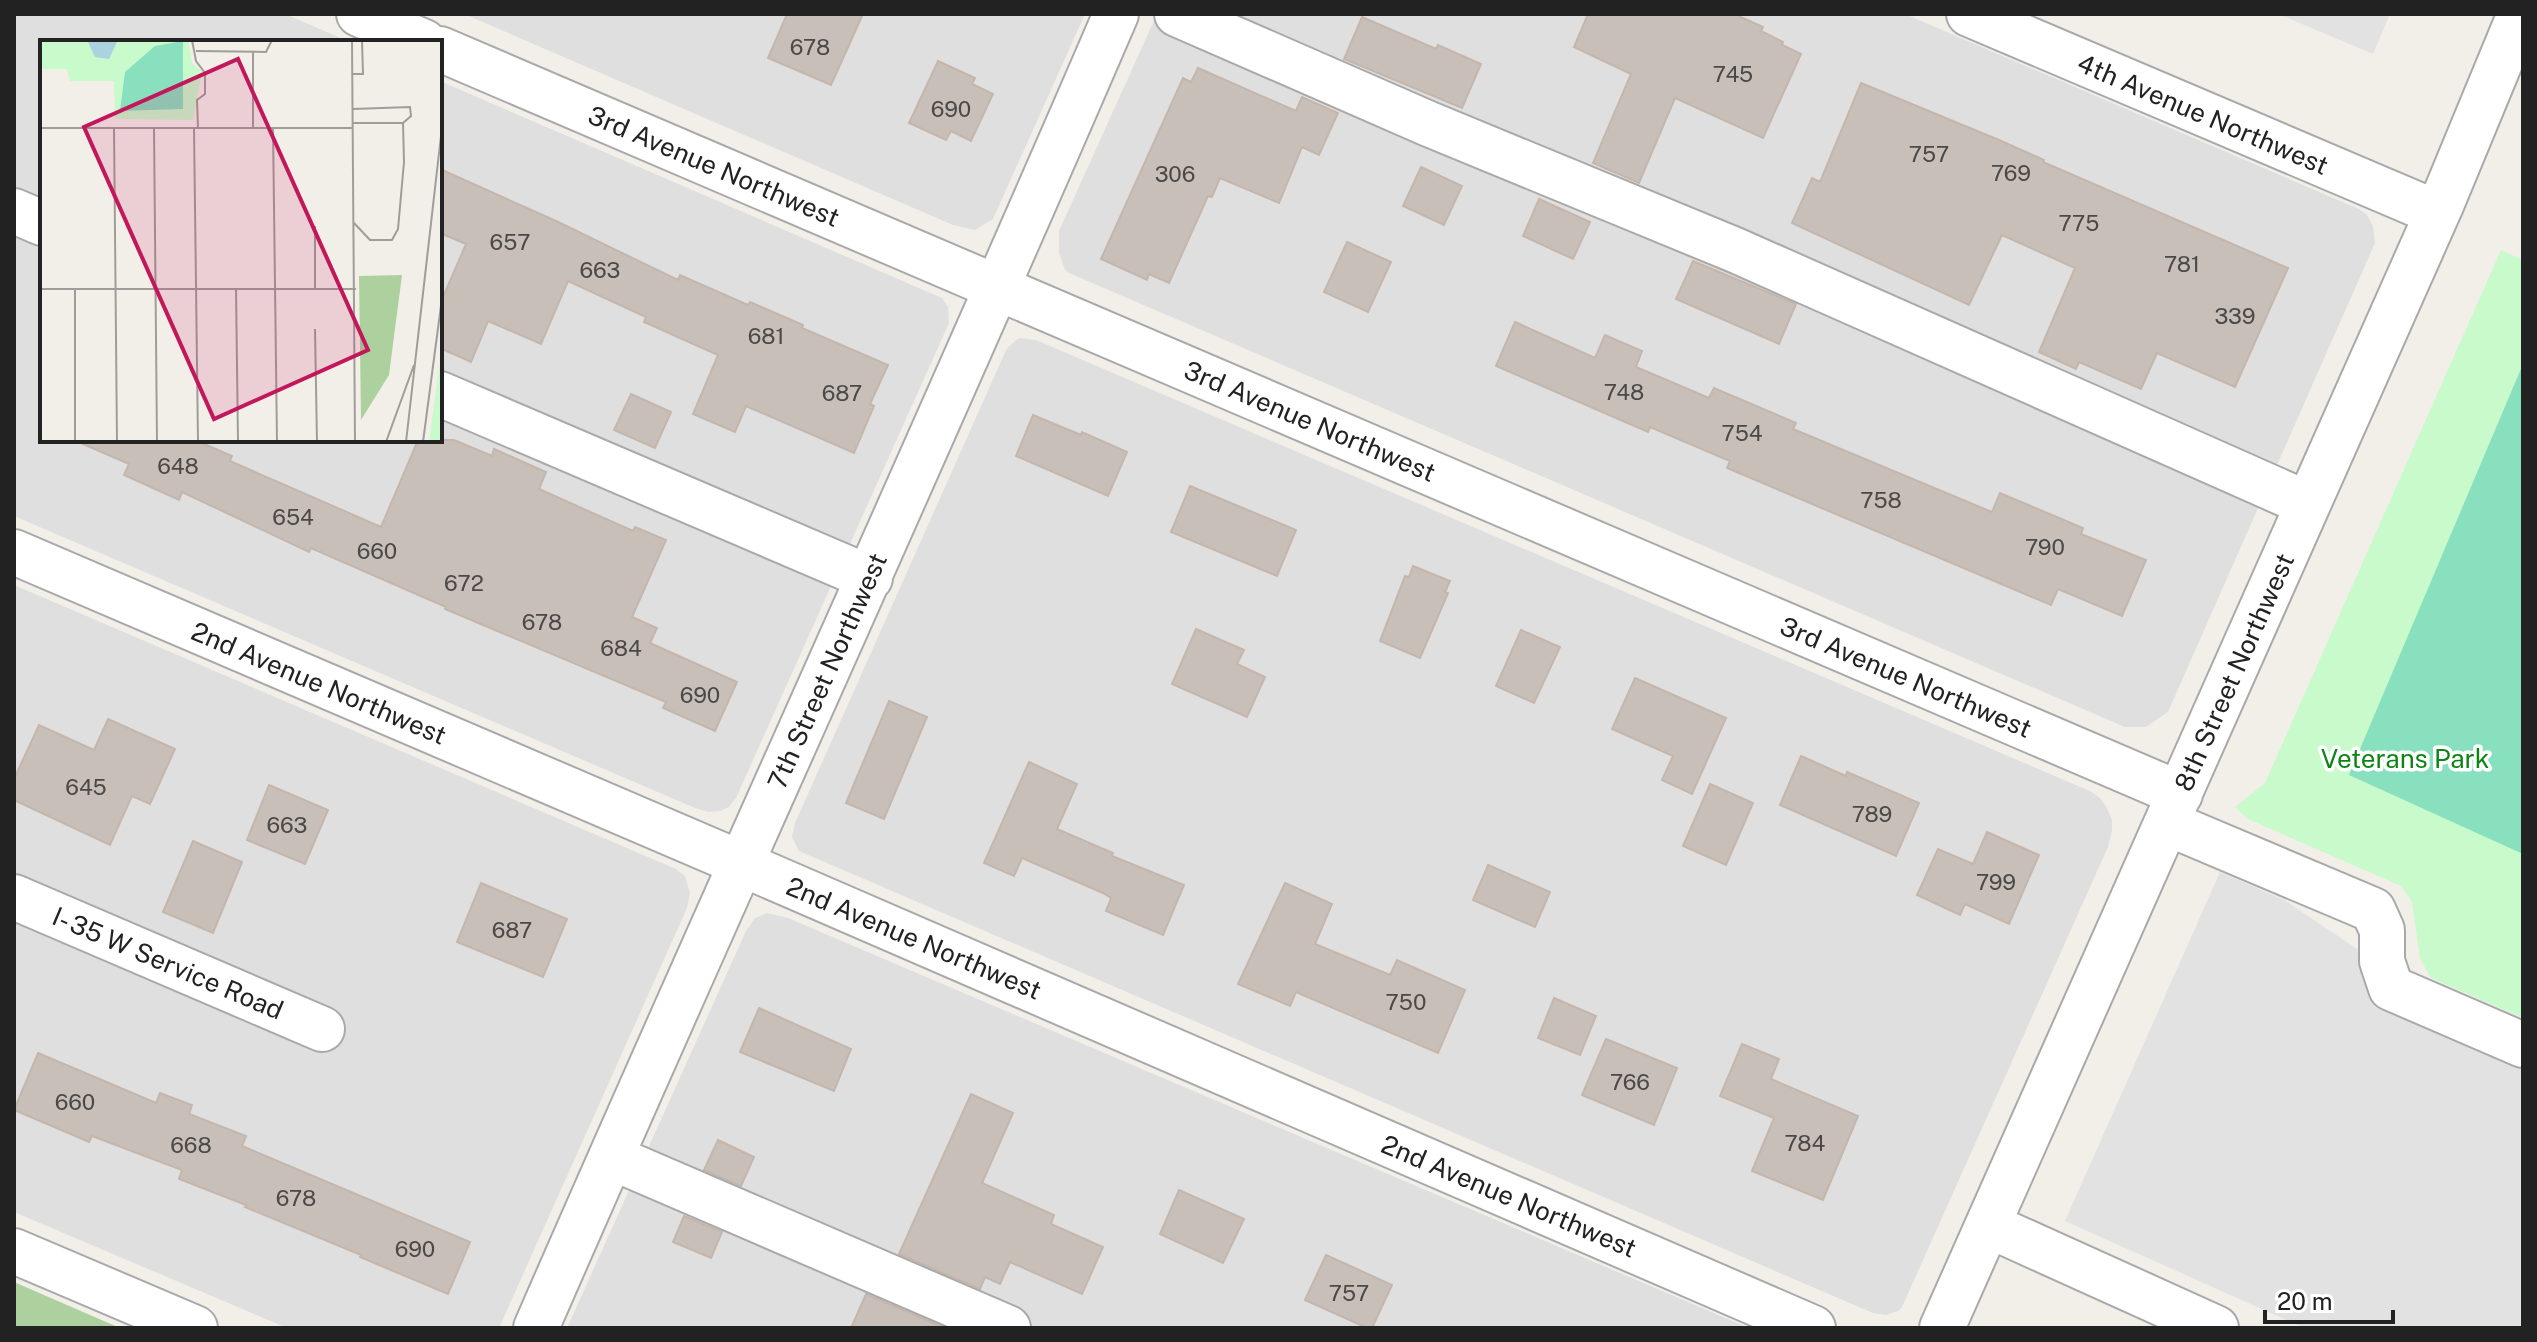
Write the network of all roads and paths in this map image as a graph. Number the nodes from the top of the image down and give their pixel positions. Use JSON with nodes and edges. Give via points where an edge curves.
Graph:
{"nodes":[{"id":1,"x":359,"y":14,"type":"edge"},
{"id":2,"x":1116,"y":14,"type":"edge"},
{"id":3,"x":1177,"y":14,"type":"edge"},
{"id":4,"x":1969,"y":14,"type":"edge"},
{"id":5,"x":2520,"y":14,"type":"edge"},
{"id":6,"x":419,"y":40,"type":"edge"},
{"id":7,"x":442,"y":50,"type":"edge"},
{"id":8,"x":14,"y":211,"type":"edge"},
{"id":9,"x":2437,"y":213,"type":"junction"},
{"id":10,"x":40,"y":222,"type":"edge"},
{"id":11,"x":999,"y":288,"type":"junction"},
{"id":12,"x":442,"y":395,"type":"edge"},
{"id":13,"x":2308,"y":504,"type":"junction"},
{"id":14,"x":14,"y":552,"type":"edge"},
{"id":15,"x":870,"y":578,"type":"junction"},
{"id":16,"x":2173,"y":808,"type":"junction"},
{"id":17,"x":740,"y":863,"type":"junction"},
{"id":18,"x":14,"y":897,"type":"edge"},
{"id":19,"x":322,"y":1029,"type":"dead end"},
{"id":20,"x":2523,"y":1045,"type":"edge"},
{"id":21,"x":611,"y":1157,"type":"junction"},
{"id":22,"x":1988,"y":1225,"type":"junction"},
{"id":23,"x":14,"y":1251,"type":"edge"},
{"id":24,"x":195,"y":1328,"type":"edge"},
{"id":25,"x":536,"y":1328,"type":"edge"},
{"id":26,"x":1008,"y":1328,"type":"edge"},
{"id":27,"x":1813,"y":1328,"type":"edge"},
{"id":28,"x":1942,"y":1328,"type":"edge"},
{"id":29,"x":2216,"y":1328,"type":"edge"}],
"edges":[{"from":1,"to":6,"type":"street"},
{"from":2,"to":11,"type":"street","name":"7th Street Northwest"},
{"from":3,"to":13,"type":"street","via":[[1735,250]]},
{"from":4,"to":9,"type":"street","name":"4th Avenue Northwest"},
{"from":5,"to":9,"type":"street","name":"8th Street Northwest"},
{"from":7,"to":11,"type":"street","name":"3rd Avenue Northwest"},
{"from":8,"to":10,"type":"street"},
{"from":9,"to":13,"type":"street","name":"8th Street Northwest"},
{"from":11,"to":15,"type":"street","name":"7th Street Northwest"},
{"from":11,"to":16,"type":"street","name":"3rd Avenue Northwest"},
{"from":12,"to":15,"type":"street"},
{"from":13,"to":16,"type":"street","name":"8th Street Northwest"},
{"from":14,"to":17,"type":"street","name":"2nd Avenue Northwest"},
{"from":15,"to":17,"type":"street","name":"7th Street Northwest"},
{"from":16,"to":20,"type":"street","name":"3rd Avenue Northwest","via":[[2373,910],[2382,930],[2382,961],[2391,988]]},
{"from":16,"to":22,"type":"street","name":"8th Street Northwest"},
{"from":17,"to":21,"type":"street","name":"7th Street Northwest"},
{"from":17,"to":27,"type":"street","name":"2nd Avenue Northwest"},
{"from":18,"to":19,"type":"street","name":"I- 35 W Service Road"},
{"from":21,"to":25,"type":"street","name":"7th Street Northwest"},
{"from":21,"to":26,"type":"street"},
{"from":22,"to":28,"type":"street","name":"8th Street Northwest"},
{"from":22,"to":29,"type":"street"},
{"from":23,"to":24,"type":"street"}]}
